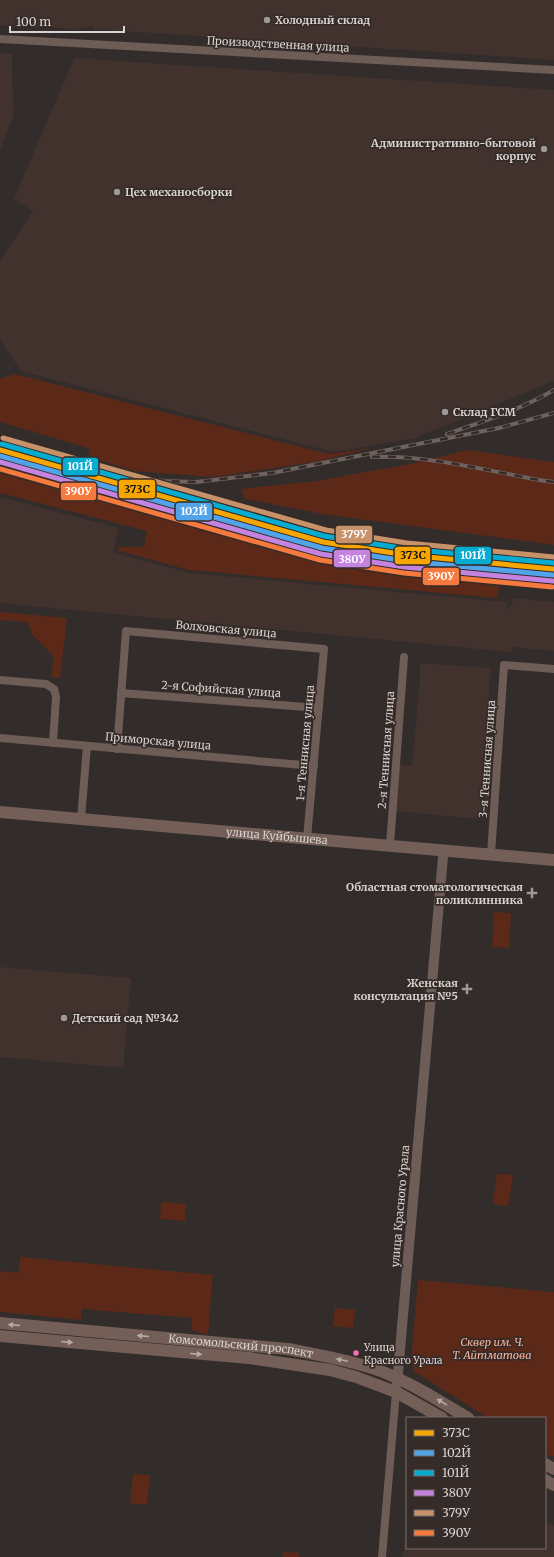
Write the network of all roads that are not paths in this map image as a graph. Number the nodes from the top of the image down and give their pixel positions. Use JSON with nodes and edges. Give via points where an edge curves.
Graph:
{"nodes":[{"id":1,"x":0,"y":39,"type":"edge"},
{"id":2,"x":554,"y":70,"type":"edge"},
{"id":3,"x":324,"y":649,"type":"joint"},
{"id":4,"x":404,"y":657,"type":"dead end"},
{"id":5,"x":554,"y":669,"type":"edge"},
{"id":6,"x":0,"y":680,"type":"edge"},
{"id":7,"x":121,"y":693,"type":"junction"},
{"id":8,"x":319,"y":708,"type":"junction"},
{"id":9,"x":0,"y":738,"type":"edge"},
{"id":10,"x":54,"y":743,"type":"junction"},
{"id":11,"x":87,"y":746,"type":"junction"},
{"id":12,"x":117,"y":748,"type":"junction"},
{"id":13,"x":314,"y":766,"type":"junction"},
{"id":14,"x":0,"y":812,"type":"edge"},
{"id":15,"x":0,"y":819,"type":"edge"},
{"id":16,"x":81,"y":822,"type":"junction"},
{"id":17,"x":307,"y":842,"type":"junction"},
{"id":18,"x":390,"y":846,"type":"junction"},
{"id":19,"x":443,"y":853,"type":"junction"},
{"id":20,"x":491,"y":854,"type":"junction"},
{"id":21,"x":554,"y":860,"type":"edge"},
{"id":22,"x":554,"y":867,"type":"edge"},
{"id":23,"x":0,"y":1323,"type":"edge"},
{"id":24,"x":0,"y":1336,"type":"edge"},
{"id":25,"x":397,"y":1378,"type":"junction"},
{"id":26,"x":396,"y":1392,"type":"junction"},
{"id":27,"x":440,"y":1417,"type":"edge"},
{"id":28,"x":466,"y":1417,"type":"edge"},
{"id":29,"x":382,"y":1557,"type":"edge"}],
"edges":[{"from":1,"to":2,"type":"street","name":"Производственная улица"},
{"from":3,"to":7,"type":"street","name":"Волховская улица","via":[[126,631]]},
{"from":3,"to":8,"type":"street","name":"1-я Теннисная улица"},
{"from":4,"to":18,"type":"street","name":"2-я Теннисная улица"},
{"from":5,"to":20,"type":"street","name":"3-я Теннисная улица","via":[[504,665]]},
{"from":6,"to":10,"type":"street","via":[[46,684],[54,689]]},
{"from":7,"to":8,"type":"street","name":"2-я Софийская улица"},
{"from":7,"to":12,"type":"street"},
{"from":8,"to":13,"type":"street","name":"1-я Теннисная улица"},
{"from":9,"to":10,"type":"street","name":"Приморская улица"},
{"from":10,"to":11,"type":"street","name":"Приморская улица"},
{"from":11,"to":12,"type":"street","name":"Приморская улица"},
{"from":11,"to":16,"type":"street"},
{"from":12,"to":13,"type":"street","name":"Приморская улица"},
{"from":13,"to":17,"type":"street","name":"1-я Теннисная улица"},
{"from":14,"to":16,"type":"main road","name":"улица Куйбышева"},
{"from":15,"to":16,"type":"main road","name":"улица Куйбышева"},
{"from":16,"to":17,"type":"main road","name":"улица Куйбышева"},
{"from":17,"to":18,"type":"main road","name":"улица Куйбышева"},
{"from":17,"to":19,"type":"main road","name":"улица Куйбышева"},
{"from":18,"to":19,"type":"main road","name":"улица Куйбышева"},
{"from":19,"to":20,"type":"main road","name":"улица Куйбышева"},
{"from":19,"to":22,"type":"main road","name":"улица Куйбышева"},
{"from":19,"to":25,"type":"street","name":"улица Красного Урала"},
{"from":20,"to":21,"type":"main road","name":"улица Куйбышева"},
{"from":25,"to":23,"type":"main road","name":"Комсомольский проспект","one_way":true,"via":[[350,1362],[288,1349]]},
{"from":24,"to":26,"type":"main road","name":"Комсомольский проспект","one_way":true,"via":[[289,1363],[356,1377]]},
{"from":25,"to":26,"type":"street","name":"улица Красного Урала"},
{"from":28,"to":25,"type":"main road","name":"Комсомольский проспект","one_way":true},
{"from":26,"to":27,"type":"main road","name":"Комсомольский проспект"},
{"from":26,"to":29,"type":"street","name":"улица Красного Урала"}]}
